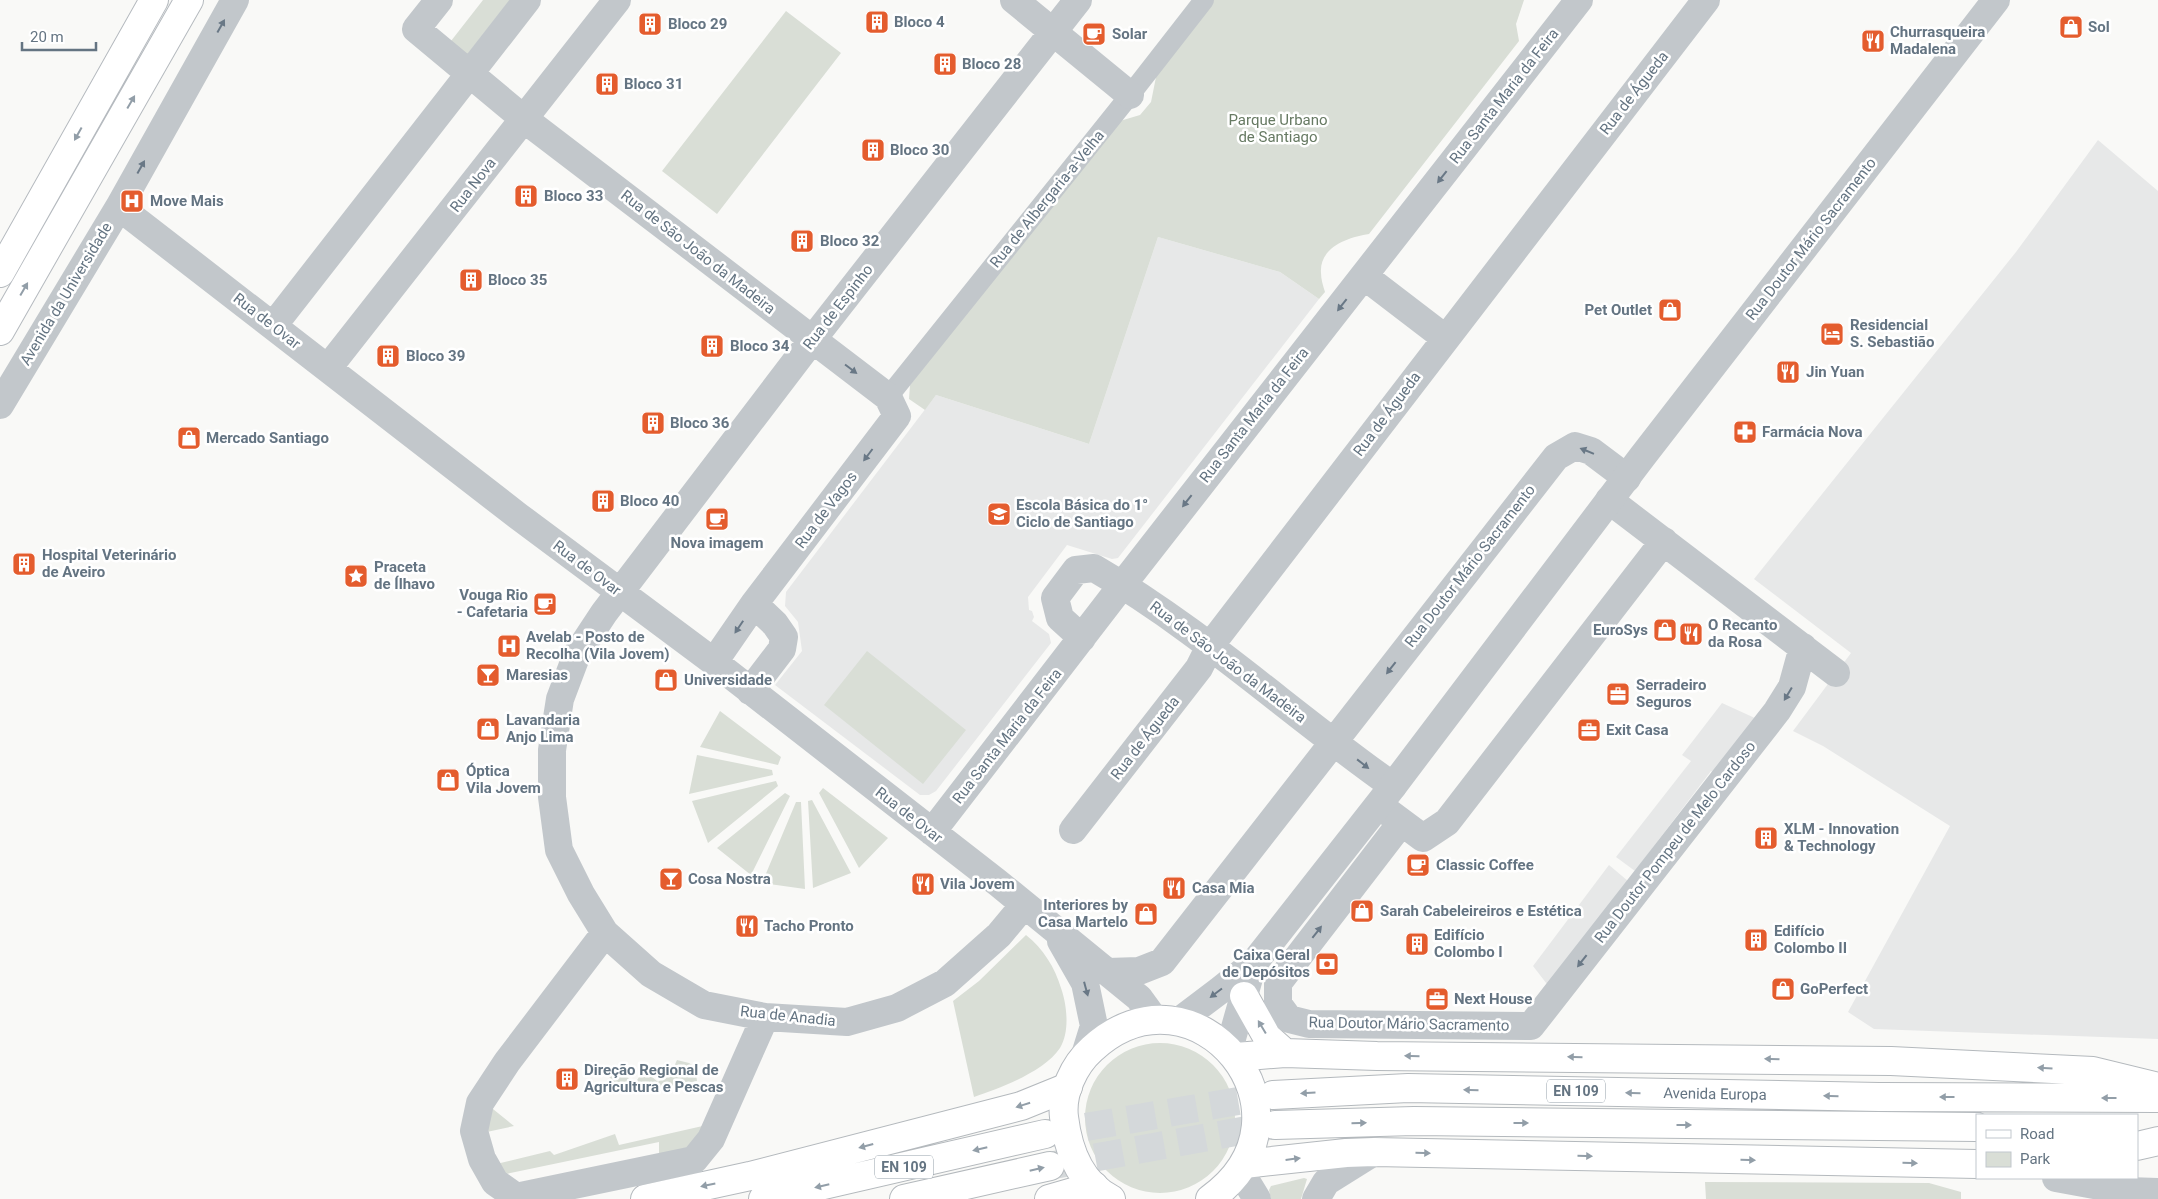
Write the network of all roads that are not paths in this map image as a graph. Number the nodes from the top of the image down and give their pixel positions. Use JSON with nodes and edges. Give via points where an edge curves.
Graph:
{"nodes":[{"id":1,"x":154,"y":0,"type":"edge"},
{"id":2,"x":189,"y":0,"type":"edge"},
{"id":3,"x":235,"y":0,"type":"edge"},
{"id":4,"x":438,"y":0,"type":"edge"},
{"id":5,"x":527,"y":0,"type":"edge"},
{"id":6,"x":617,"y":0,"type":"edge"},
{"id":7,"x":1014,"y":0,"type":"edge"},
{"id":8,"x":1078,"y":0,"type":"edge"},
{"id":9,"x":1204,"y":0,"type":"edge"},
{"id":10,"x":1579,"y":0,"type":"edge"},
{"id":11,"x":1706,"y":0,"type":"edge"},
{"id":12,"x":1996,"y":0,"type":"edge"},
{"id":13,"x":1053,"y":33,"type":"junction"},
{"id":14,"x":470,"y":74,"type":"junction"},
{"id":15,"x":1130,"y":95,"type":"junction"},
{"id":16,"x":524,"y":119,"type":"junction"},
{"id":17,"x":119,"y":207,"type":"junction"},
{"id":18,"x":0,"y":273,"type":"edge"},
{"id":19,"x":1364,"y":276,"type":"junction"},
{"id":20,"x":273,"y":326,"type":"junction"},
{"id":21,"x":0,"y":332,"type":"edge"},
{"id":22,"x":1444,"y":338,"type":"junction"},
{"id":23,"x":812,"y":340,"type":"junction"},
{"id":24,"x":328,"y":368,"type":"junction"},
{"id":25,"x":0,"y":405,"type":"edge"},
{"id":26,"x":892,"y":406,"type":"junction"},
{"id":27,"x":1626,"y":478,"type":"junction"},
{"id":28,"x":1609,"y":500,"type":"junction"},
{"id":29,"x":1664,"y":541,"type":"junction"},
{"id":30,"x":1123,"y":584,"type":"junction"},
{"id":31,"x":619,"y":592,"type":"junction"},
{"id":32,"x":754,"y":604,"type":"junction"},
{"id":33,"x":1082,"y":638,"type":"junction"},
{"id":34,"x":1210,"y":646,"type":"junction"},
{"id":35,"x":1802,"y":647,"type":"junction"},
{"id":36,"x":714,"y":662,"type":"junction"},
{"id":37,"x":1836,"y":673,"type":"dead end"},
{"id":38,"x":750,"y":691,"type":"junction"},
{"id":39,"x":1334,"y":741,"type":"junction"},
{"id":40,"x":1386,"y":795,"type":"junction"},
{"id":41,"x":1401,"y":824,"type":"junction"},
{"id":42,"x":1073,"y":830,"type":"dead end"},
{"id":43,"x":932,"y":832,"type":"junction"},
{"id":44,"x":1024,"y":905,"type":"junction"},
{"id":45,"x":1055,"y":931,"type":"junction"},
{"id":46,"x":605,"y":933,"type":"junction"},
{"id":47,"x":1254,"y":962,"type":"junction"},
{"id":48,"x":1108,"y":972,"type":"junction"},
{"id":49,"x":1244,"y":996,"type":"junction"},
{"id":50,"x":765,"y":1017,"type":"junction"},
{"id":51,"x":1166,"y":1021,"type":"junction"},
{"id":52,"x":1530,"y":1026,"type":"joint"},
{"id":53,"x":1233,"y":1053,"type":"junction"},
{"id":54,"x":1285,"y":1053,"type":"junction"},
{"id":55,"x":1085,"y":1055,"type":"junction"},
{"id":56,"x":1068,"y":1087,"type":"junction"},
{"id":57,"x":2158,"y":1088,"type":"edge"},
{"id":58,"x":1273,"y":1095,"type":"tunnel mouth"},
{"id":59,"x":2158,"y":1098,"type":"edge"},
{"id":60,"x":1275,"y":1125,"type":"tunnel mouth"},
{"id":61,"x":1976,"y":1127,"type":"edge"},
{"id":62,"x":2138,"y":1131,"type":"edge"},
{"id":63,"x":2158,"y":1132,"type":"edge"},
{"id":64,"x":1044,"y":1134,"type":"tunnel mouth"},
{"id":65,"x":2158,"y":1140,"type":"edge"},
{"id":66,"x":2138,"y":1146,"type":"edge"},
{"id":67,"x":1374,"y":1152,"type":"junction"},
{"id":68,"x":1976,"y":1164,"type":"edge"},
{"id":69,"x":1050,"y":1166,"type":"tunnel mouth"},
{"id":70,"x":1242,"y":1167,"type":"junction"},
{"id":71,"x":2061,"y":1179,"type":"edge"},
{"id":72,"x":2158,"y":1192,"type":"edge"},
{"id":73,"x":1104,"y":1195,"type":"edge"},
{"id":74,"x":646,"y":1199,"type":"edge"},
{"id":75,"x":763,"y":1199,"type":"edge"},
{"id":76,"x":904,"y":1199,"type":"edge"},
{"id":77,"x":1049,"y":1199,"type":"edge"},
{"id":78,"x":1210,"y":1199,"type":"edge"},
{"id":79,"x":1257,"y":1199,"type":"edge"},
{"id":80,"x":1316,"y":1199,"type":"edge"}],
"edges":[{"from":1,"to":18,"type":"main road","one_way":true},
{"from":21,"to":2,"type":"main road","one_way":true},
{"from":17,"to":3,"type":"street","name":"Avenida da Universidade","one_way":true},
{"from":4,"to":14,"type":"street","name":"Rua de São João da Madeira","via":[[416,29]]},
{"from":5,"to":14,"type":"street"},
{"from":6,"to":16,"type":"street","name":"Rua Nova"},
{"from":7,"to":13,"type":"street"},
{"from":8,"to":13,"type":"street","name":"Rua de Espinho"},
{"from":9,"to":15,"type":"street","name":"Rua de Albergaria-a-Velha"},
{"from":10,"to":19,"type":"street","name":"Rua Santa Maria da Feira","one_way":true},
{"from":11,"to":22,"type":"street","name":"Rua de Águeda"},
{"from":12,"to":27,"type":"street","name":"Rua Doutor Mário Sacramento"},
{"from":13,"to":15,"type":"street"},
{"from":13,"to":23,"type":"street","name":"Rua de Espinho"},
{"from":14,"to":16,"type":"street","name":"Rua de São João da Madeira"},
{"from":14,"to":20,"type":"street"},
{"from":15,"to":26,"type":"street","name":"Rua de Albergaria-a-Velha"},
{"from":16,"to":23,"type":"street","name":"Rua de São João da Madeira"},
{"from":16,"to":24,"type":"street","name":"Rua Nova"},
{"from":17,"to":20,"type":"street","name":"Rua de Ovar"},
{"from":17,"to":25,"type":"street","name":"Avenida da Universidade"},
{"from":19,"to":22,"type":"street"},
{"from":19,"to":30,"type":"street","name":"Rua Santa Maria da Feira","one_way":true},
{"from":20,"to":24,"type":"street","name":"Rua de Ovar"},
{"from":22,"to":34,"type":"street","name":"Rua de Águeda"},
{"from":23,"to":26,"type":"street","name":"Rua de São João da Madeira","one_way":true},
{"from":23,"to":31,"type":"street","name":"Rua de Espinho"},
{"from":24,"to":31,"type":"street","name":"Rua de Ovar"},
{"from":26,"to":32,"type":"street","name":"Rua de Vagos","one_way":true},
{"from":27,"to":28,"type":"street","name":"Rua Doutor Mário Sacramento"},
{"from":27,"to":39,"type":"street","name":"Rua Doutor Mário Sacramento","one_way":true,"via":[[1591,451],[1575,446],[1556,457]]},
{"from":28,"to":29,"type":"street"},
{"from":28,"to":40,"type":"street","name":"Rua Doutor Mário Sacramento"},
{"from":29,"to":35,"type":"street"},
{"from":29,"to":41,"type":"street","via":[[1447,822],[1423,838]]},
{"from":30,"to":33,"type":"street","name":"Rua Santa Maria da Feira"},
{"from":30,"to":33,"type":"street","name":"Rua de São João da Madeira","via":[[1094,568],[1076,570],[1055,598],[1060,618]]},
{"from":30,"to":34,"type":"street","name":"Rua de São João da Madeira"},
{"from":31,"to":36,"type":"street","name":"Rua de Ovar"},
{"from":31,"to":46,"type":"street","name":"Rua de Anadia","via":[[578,654],[560,699],[552,750],[552,797],[559,850]]},
{"from":32,"to":36,"type":"street","name":"Rua de Vagos","one_way":true},
{"from":32,"to":38,"type":"street","via":[[784,637],[782,649]]},
{"from":33,"to":43,"type":"street","name":"Rua Santa Maria da Feira"},
{"from":34,"to":39,"type":"street","name":"Rua de São João da Madeira"},
{"from":34,"to":42,"type":"street","name":"Rua de Águeda","via":[[1199,668]]},
{"from":35,"to":37,"type":"street"},
{"from":35,"to":52,"type":"street","name":"Rua Doutor Pompeu de Melo Cardoso","one_way":true,"via":[[1792,687],[1777,711]]},
{"from":36,"to":38,"type":"street","name":"Rua de Ovar"},
{"from":38,"to":43,"type":"street","name":"Rua de Ovar"},
{"from":39,"to":40,"type":"street","one_way":true},
{"from":39,"to":48,"type":"street","name":"Rua Doutor Mário Sacramento","via":[[1162,962],[1139,971]]},
{"from":40,"to":41,"type":"street"},
{"from":40,"to":47,"type":"street","name":"Rua Doutor Mário Sacramento"},
{"from":52,"to":41,"type":"street","name":"Rua Doutor Mário Sacramento","one_way":true,"via":[[1309,1024],[1289,1019],[1278,1004],[1278,983]]},
{"from":43,"to":44,"type":"street","name":"Rua de Ovar"},
{"from":44,"to":45,"type":"street","name":"Rua de Ovar"},
{"from":44,"to":50,"type":"street","name":"Rua de Anadia","via":[[1000,935],[945,984],[897,1008],[847,1022]]},
{"from":45,"to":48,"type":"street","name":"Rua de Ovar"},
{"from":45,"to":55,"type":"street","name":"Rua de Ovar","one_way":true,"via":[[1085,984],[1094,1026]]},
{"from":46,"to":50,"type":"street","name":"Rua de Anadia","via":[[651,974],[704,1004]]},
{"from":46,"to":50,"type":"street","via":[[480,1102],[474,1131],[482,1160],[495,1182],[516,1198],[694,1160],[711,1140]]},
{"from":47,"to":49,"type":"street","name":"Rua Doutor Mário Sacramento"},
{"from":47,"to":51,"type":"street","name":"Rua Doutor Mário Sacramento","one_way":true,"via":[[1219,991]]},
{"from":48,"to":51,"type":"street","name":"Rua de Ovar"},
{"from":49,"to":53,"type":"street","name":"Rua Doutor Mário Sacramento"},
{"from":54,"to":49,"type":"main road","one_way":true,"via":[[1267,1037]]},
{"from":51,"to":53,"type":"main road","via":[[1206,1032]]},
{"from":51,"to":55,"type":"main road","via":[[1129,1025],[1105,1037]]},
{"from":53,"to":54,"type":"main road"},
{"from":53,"to":70,"type":"main road","via":[[1250,1082],[1256,1109],[1254,1138]]},
{"from":57,"to":54,"type":"main road","one_way":true,"via":[[2094,1071],[1891,1061]]},
{"from":55,"to":56,"type":"main road"},
{"from":56,"to":73,"type":"main road","via":[[1064,1113],[1066,1140],[1076,1165]]},
{"from":56,"to":74,"type":"main road","one_way":true,"via":[[1021,1106],[750,1176]]},
{"from":59,"to":58,"type":"main road","name":"Avenida Europa","number":"EN 109","one_way":true,"via":[[1870,1097],[1408,1088]]},
{"from":60,"to":61,"type":"main road","name":"Avenida Europa","number":"EN 109","one_way":true,"via":[[1414,1121]]},
{"from":62,"to":63,"type":"main road"},
{"from":64,"to":75,"type":"main road","number":"EN 109","one_way":true},
{"from":65,"to":66,"type":"main road"},
{"from":67,"to":68,"type":"main road","one_way":true},
{"from":70,"to":67,"type":"main road","one_way":true,"via":[[1346,1152]]},
{"from":67,"to":80,"type":"street","via":[[1326,1182]]},
{"from":76,"to":69,"type":"main road","number":"EN 109","one_way":true},
{"from":70,"to":78,"type":"main road","via":[[1225,1188]]},
{"from":70,"to":79,"type":"street"},
{"from":71,"to":72,"type":"street","via":[[2126,1191]]},
{"from":73,"to":77,"type":"main road"}]}
